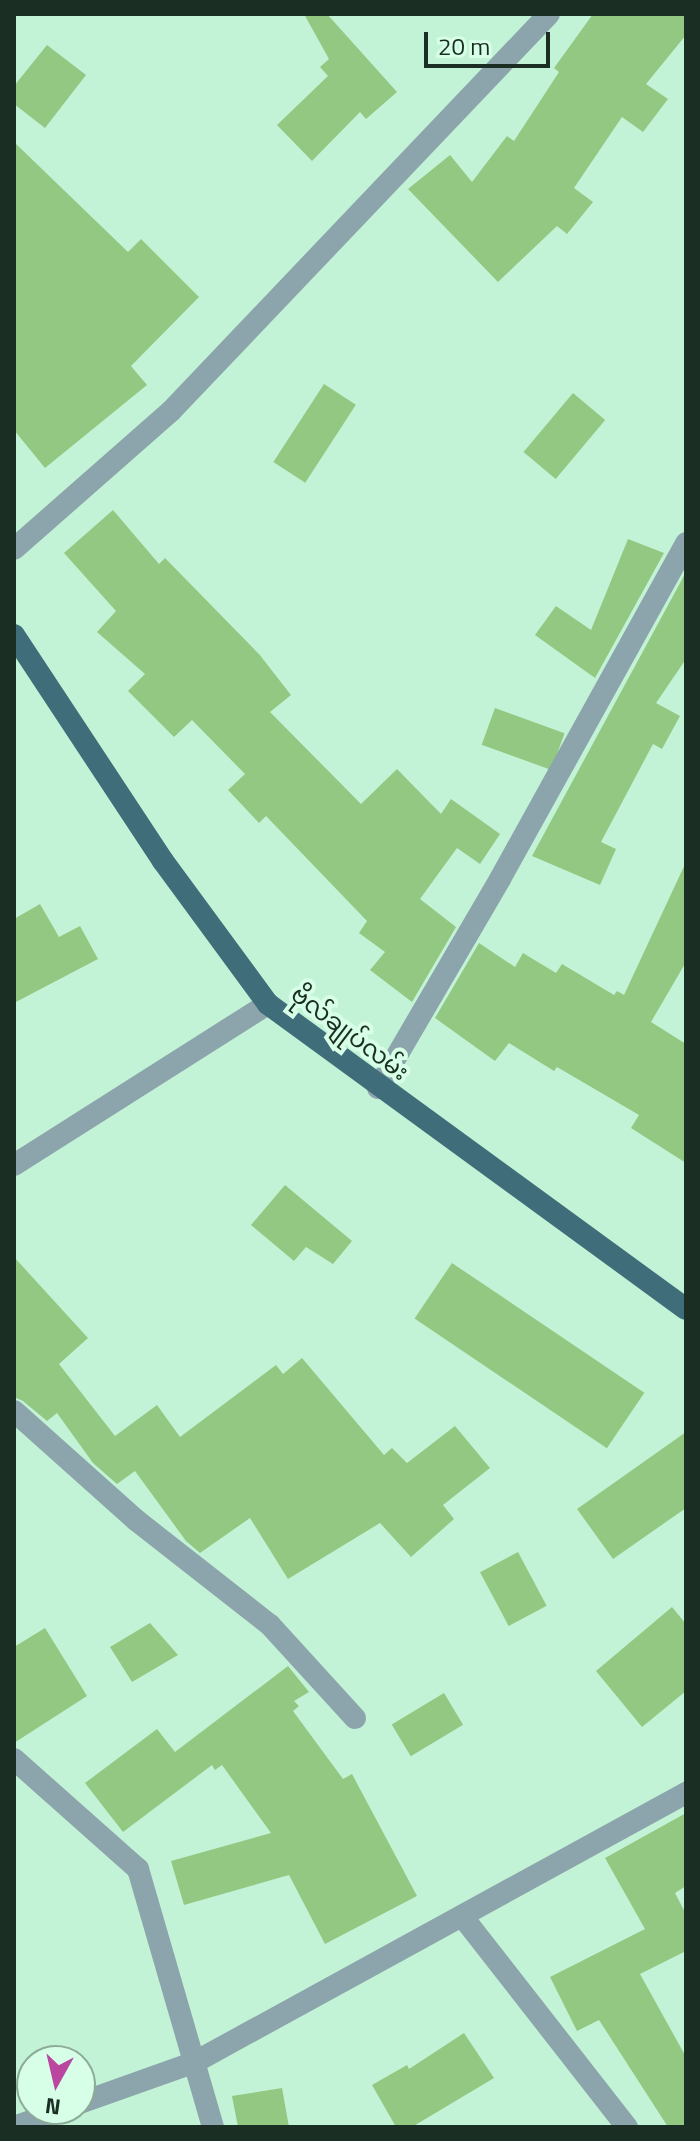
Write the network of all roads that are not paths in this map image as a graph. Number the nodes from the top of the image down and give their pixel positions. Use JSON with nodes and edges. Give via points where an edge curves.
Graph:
{"nodes":[{"id":1,"x":549,"y":14,"type":"edge"},
{"id":2,"x":686,"y":543,"type":"edge"},
{"id":3,"x":14,"y":549,"type":"edge"},
{"id":4,"x":14,"y":635,"type":"edge"},
{"id":5,"x":268,"y":1004,"type":"junction"},
{"id":6,"x":378,"y":1088,"type":"junction"},
{"id":7,"x":14,"y":1165,"type":"edge"},
{"id":8,"x":686,"y":1309,"type":"edge"},
{"id":9,"x":14,"y":1411,"type":"edge"},
{"id":10,"x":355,"y":1718,"type":"dead end"},
{"id":11,"x":14,"y":1759,"type":"edge"},
{"id":12,"x":686,"y":1793,"type":"edge"},
{"id":13,"x":462,"y":1916,"type":"junction"},
{"id":14,"x":195,"y":2062,"type":"junction"},
{"id":15,"x":96,"y":2097,"type":"edge"},
{"id":16,"x":213,"y":2127,"type":"edge"},
{"id":17,"x":627,"y":2127,"type":"edge"}],
"edges":[{"from":1,"to":3,"type":"street","via":[[171,411]]},
{"from":2,"to":6,"type":"street"},
{"from":4,"to":5,"type":"main road","name":"ဗိုလ်ချုပ်လမ်း","via":[[163,861]]},
{"from":5,"to":6,"type":"main road","name":"ဗိုလ်ချုပ်လမ်း"},
{"from":5,"to":7,"type":"street"},
{"from":6,"to":8,"type":"main road","name":"ဗိုလ်ချုပ်လမ်း"},
{"from":9,"to":10,"type":"street","via":[[136,1520],[270,1625]]},
{"from":11,"to":14,"type":"street","via":[[138,1869]]},
{"from":12,"to":13,"type":"street"},
{"from":13,"to":14,"type":"street"},
{"from":13,"to":17,"type":"street"},
{"from":14,"to":15,"type":"street"},
{"from":14,"to":16,"type":"street"}]}
